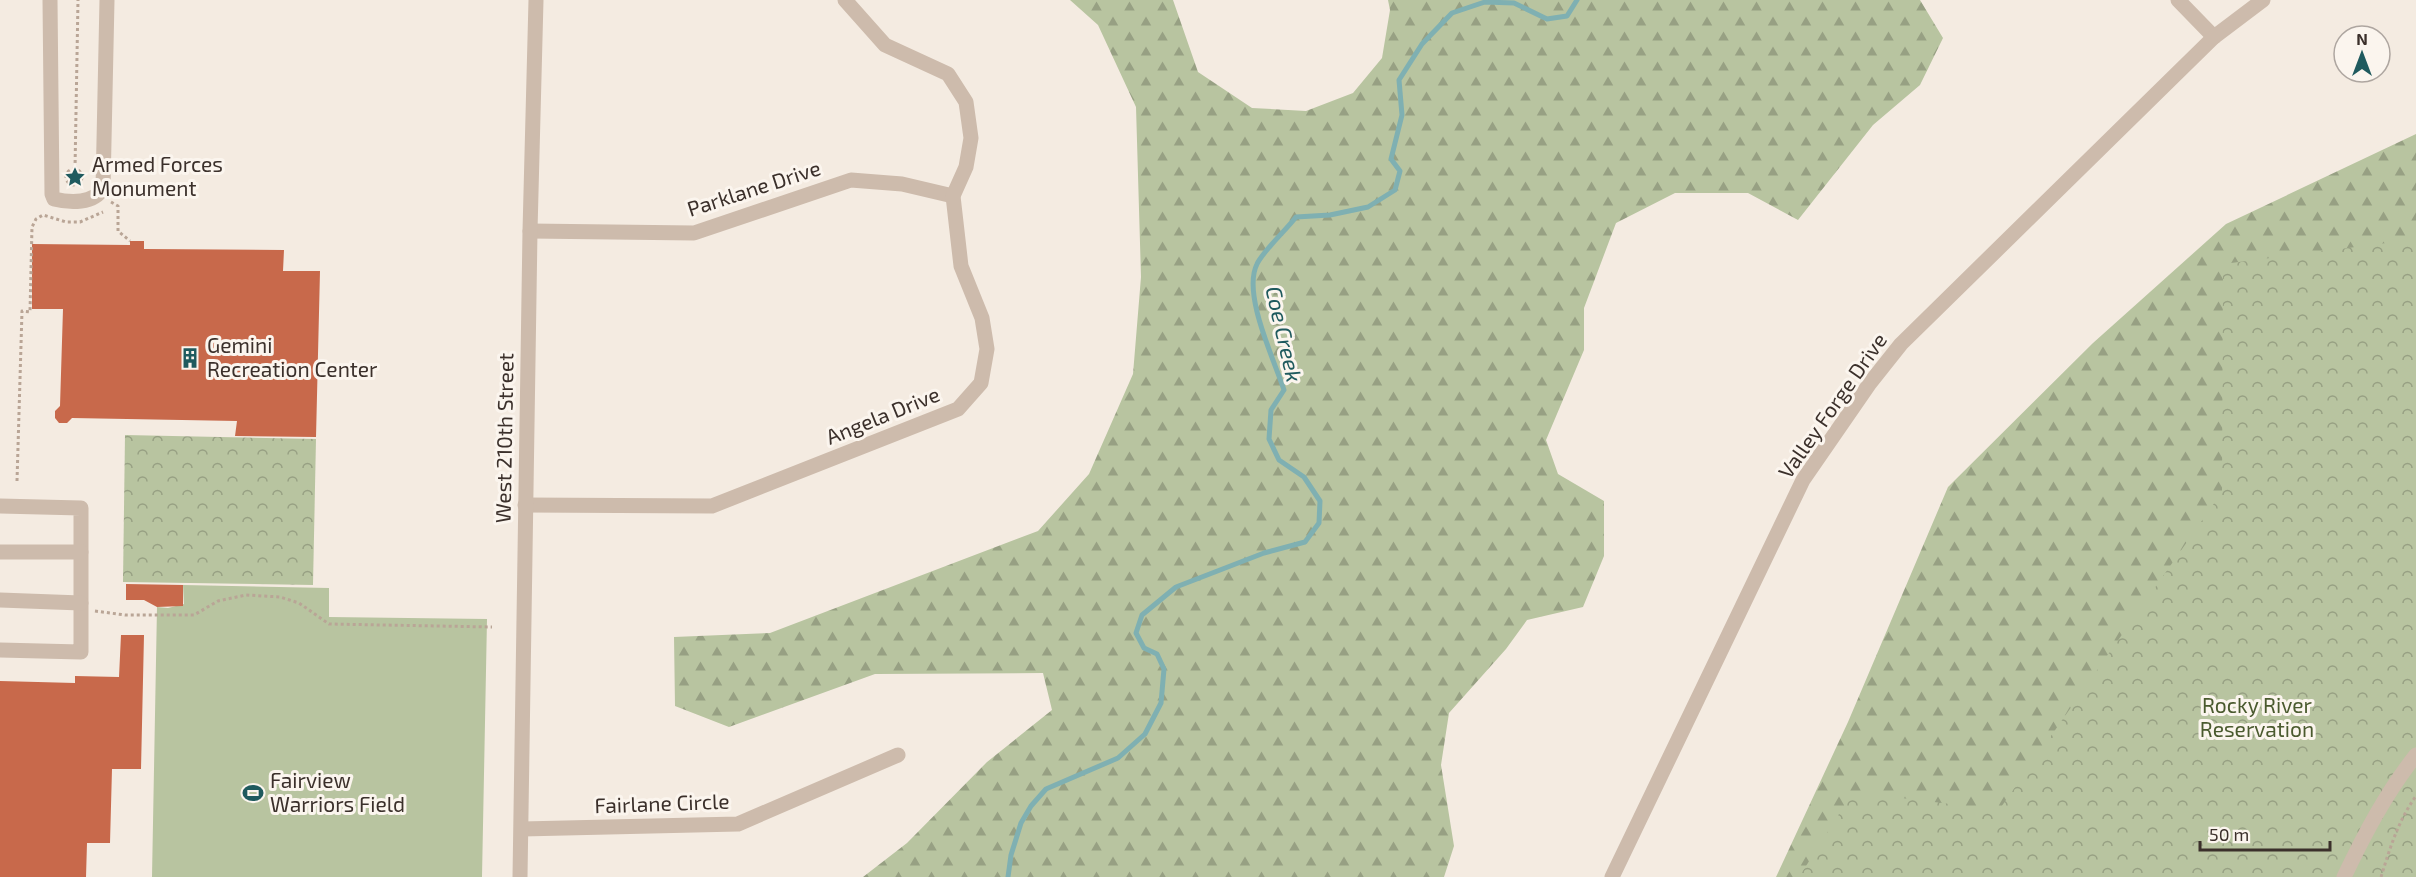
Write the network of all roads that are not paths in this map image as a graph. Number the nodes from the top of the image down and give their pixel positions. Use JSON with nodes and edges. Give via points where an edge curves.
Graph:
{"nodes":[{"id":1,"x":50,"y":0,"type":"edge"},
{"id":2,"x":107,"y":0,"type":"edge"},
{"id":3,"x":536,"y":0,"type":"edge"},
{"id":4,"x":845,"y":0,"type":"edge"},
{"id":5,"x":2178,"y":0,"type":"edge"},
{"id":6,"x":2264,"y":0,"type":"edge"},
{"id":7,"x":2214,"y":37,"type":"junction"},
{"id":8,"x":953,"y":196,"type":"junction"},
{"id":9,"x":530,"y":231,"type":"junction"},
{"id":10,"x":525,"y":505,"type":"junction"},
{"id":11,"x":0,"y":506,"type":"edge"},
{"id":12,"x":0,"y":552,"type":"edge"},
{"id":13,"x":81,"y":552,"type":"junction"},
{"id":14,"x":0,"y":600,"type":"edge"},
{"id":15,"x":88,"y":607,"type":"junction"},
{"id":16,"x":0,"y":650,"type":"edge"},
{"id":17,"x":898,"y":755,"type":"dead end"},
{"id":18,"x":2416,"y":755,"type":"edge"},
{"id":19,"x":522,"y":829,"type":"junction"},
{"id":20,"x":520,"y":877,"type":"edge"},
{"id":21,"x":1612,"y":877,"type":"edge"},
{"id":22,"x":2344,"y":877,"type":"edge"}],
"edges":[{"from":1,"to":2,"type":"street","via":[[52,194],[54,199],[74,201],[94,198],[103,188]]},
{"from":3,"to":9,"type":"street","name":"West 210th Street"},
{"from":4,"to":8,"type":"street","via":[[885,45],[948,74],[966,102],[971,138],[966,167]]},
{"from":5,"to":7,"type":"street"},
{"from":6,"to":7,"type":"street","name":"Valley Forge Drive"},
{"from":7,"to":21,"type":"street","name":"Valley Forge Drive","via":[[1901,344],[1870,383],[1803,480]]},
{"from":8,"to":9,"type":"street","name":"Parklane Drive","via":[[902,184],[851,180],[694,233]]},
{"from":8,"to":10,"type":"street","name":"Angela Drive","via":[[961,266],[982,318],[987,349],[981,383],[958,409],[712,506]]},
{"from":9,"to":10,"type":"street","name":"West 210th Street"},
{"from":10,"to":19,"type":"street","name":"West 210th Street"},
{"from":11,"to":13,"type":"street","via":[[81,508]]},
{"from":12,"to":13,"type":"street"},
{"from":13,"to":15,"type":"street"},
{"from":14,"to":15,"type":"street"},
{"from":15,"to":16,"type":"street","via":[[81,652]]},
{"from":17,"to":19,"type":"street","name":"Fairlane Circle","via":[[738,824]]},
{"from":18,"to":22,"type":"street","via":[[2369,824]]},
{"from":19,"to":20,"type":"street","name":"West 210th Street"}]}
